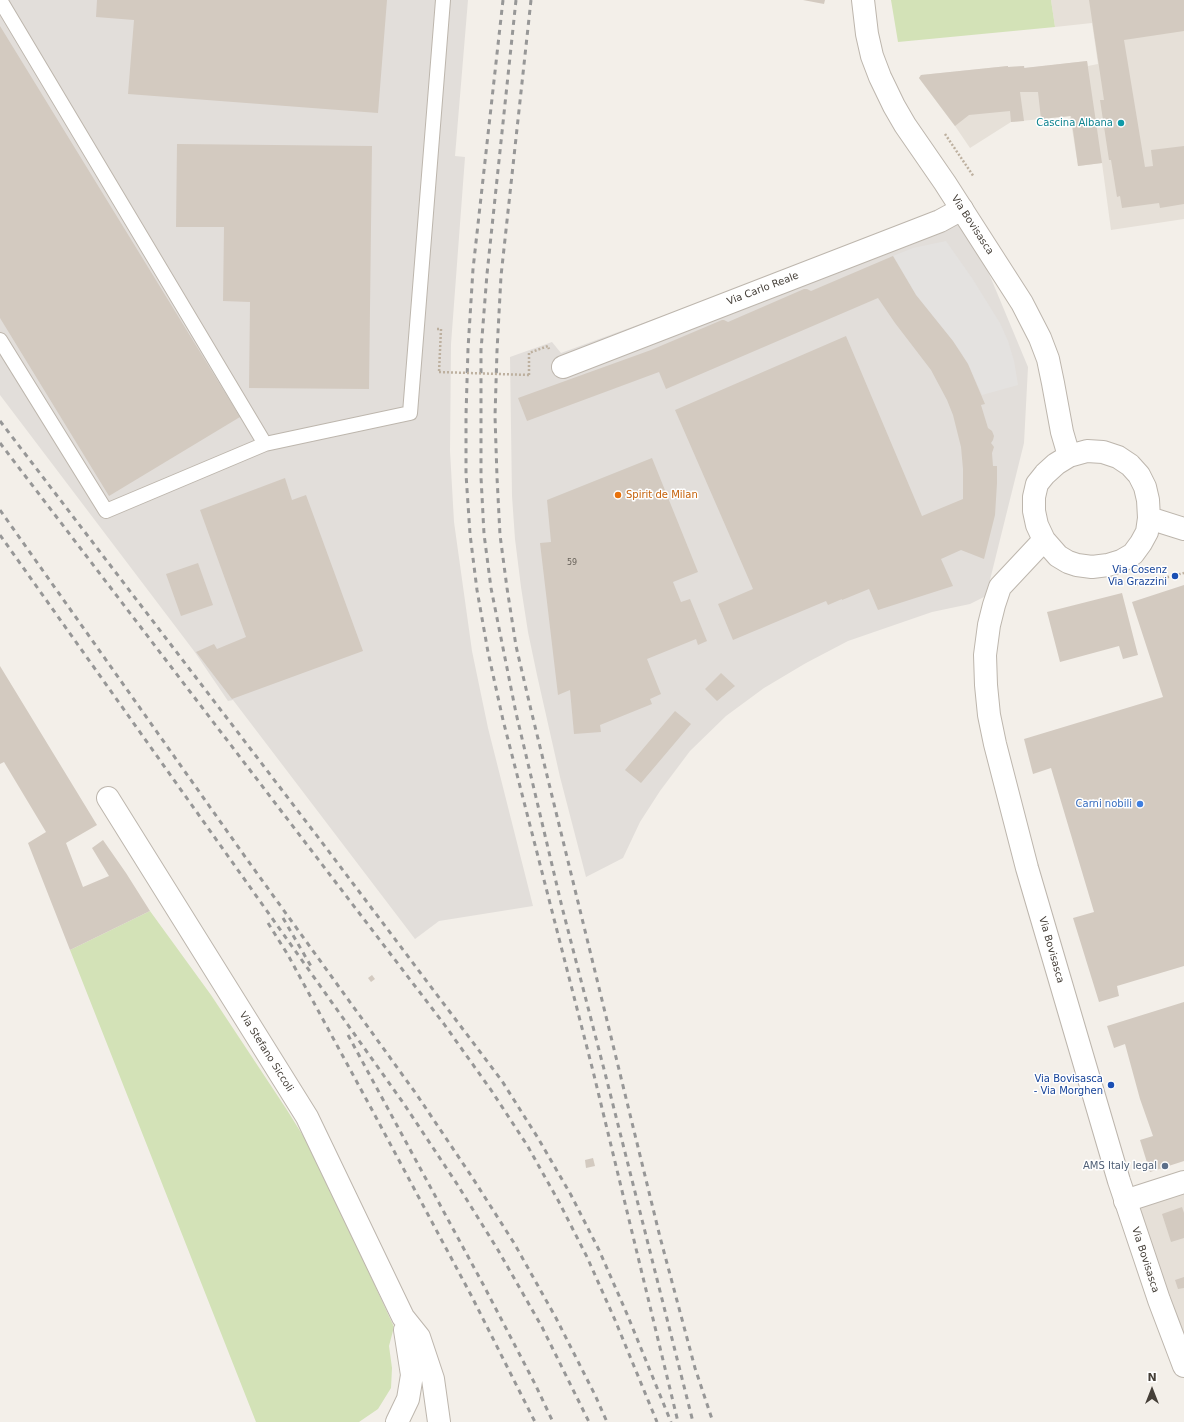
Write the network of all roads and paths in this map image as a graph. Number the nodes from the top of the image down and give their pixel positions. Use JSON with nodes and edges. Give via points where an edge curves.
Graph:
{"nodes":[{"id":1,"x":0,"y":0,"type":"edge"},
{"id":2,"x":443,"y":0,"type":"edge"},
{"id":3,"x":863,"y":0,"type":"edge"},
{"id":4,"x":945,"y":134,"type":"dead end"},
{"id":5,"x":974,"y":177,"type":"dead end"},
{"id":6,"x":962,"y":209,"type":"junction"},
{"id":7,"x":441,"y":329,"type":"dead end"},
{"id":8,"x":0,"y":340,"type":"edge"},
{"id":9,"x":548,"y":346,"type":"dead end"},
{"id":10,"x":563,"y":367,"type":"dead end"},
{"id":11,"x":265,"y":444,"type":"junction"},
{"id":12,"x":1069,"y":456,"type":"junction"},
{"id":13,"x":1149,"y":518,"type":"junction"},
{"id":14,"x":1184,"y":529,"type":"edge"},
{"id":15,"x":1044,"y":540,"type":"junction"},
{"id":16,"x":1184,"y":573,"type":"edge"},
{"id":17,"x":1136,"y":585,"type":"dead end"},
{"id":18,"x":108,"y":798,"type":"dead end"},
{"id":19,"x":1184,"y":1182,"type":"edge"},
{"id":20,"x":1126,"y":1200,"type":"junction"},
{"id":21,"x":403,"y":1317,"type":"junction"},
{"id":22,"x":1184,"y":1366,"type":"edge"},
{"id":23,"x":397,"y":1422,"type":"edge"},
{"id":24,"x":439,"y":1422,"type":"edge"}],
"edges":[{"from":1,"to":11,"type":"lane"},
{"from":2,"to":11,"type":"lane","via":[[410,413]]},
{"from":3,"to":6,"type":"street","name":"Via Bovisasca","via":[[867,34],[880,77],[905,125]]},
{"from":4,"to":5,"type":"path"},
{"from":6,"to":10,"type":"street","name":"Via Carlo Reale","via":[[940,220]]},
{"from":6,"to":12,"type":"street","name":"Via Bovisasca","via":[[1022,303],[1040,338],[1048,359]]},
{"from":7,"to":9,"type":"path","bridge":true,"via":[[439,372],[529,375],[529,353]]},
{"from":8,"to":11,"type":"lane","via":[[106,511]]},
{"from":12,"to":13,"type":"street","via":[[1087,451],[1103,452],[1118,457],[1130,465],[1145,487]]},
{"from":12,"to":15,"type":"street","via":[[1056,464],[1037,484],[1034,510]]},
{"from":13,"to":14,"type":"street"},
{"from":13,"to":15,"type":"street","via":[[1147,532],[1133,554],[1108,565],[1092,567],[1068,562],[1058,556]]},
{"from":15,"to":20,"type":"street","name":"Via Bovisasca","via":[[1000,587],[991,615],[986,645],[988,705],[995,744],[1024,855]]},
{"from":16,"to":17,"type":"path"},
{"from":18,"to":21,"type":"street","name":"Via Stefano Siccoli","via":[[307,1117]]},
{"from":19,"to":20,"type":"street"},
{"from":20,"to":22,"type":"street","name":"Via Bovisasca","via":[[1158,1300]]},
{"from":21,"to":23,"type":"street","name":"Via Stefano Siccoli","via":[[412,1375],[408,1399]]},
{"from":21,"to":24,"type":"street","name":"Via Stefano Siccoli","via":[[419,1337],[432,1379]]}]}
